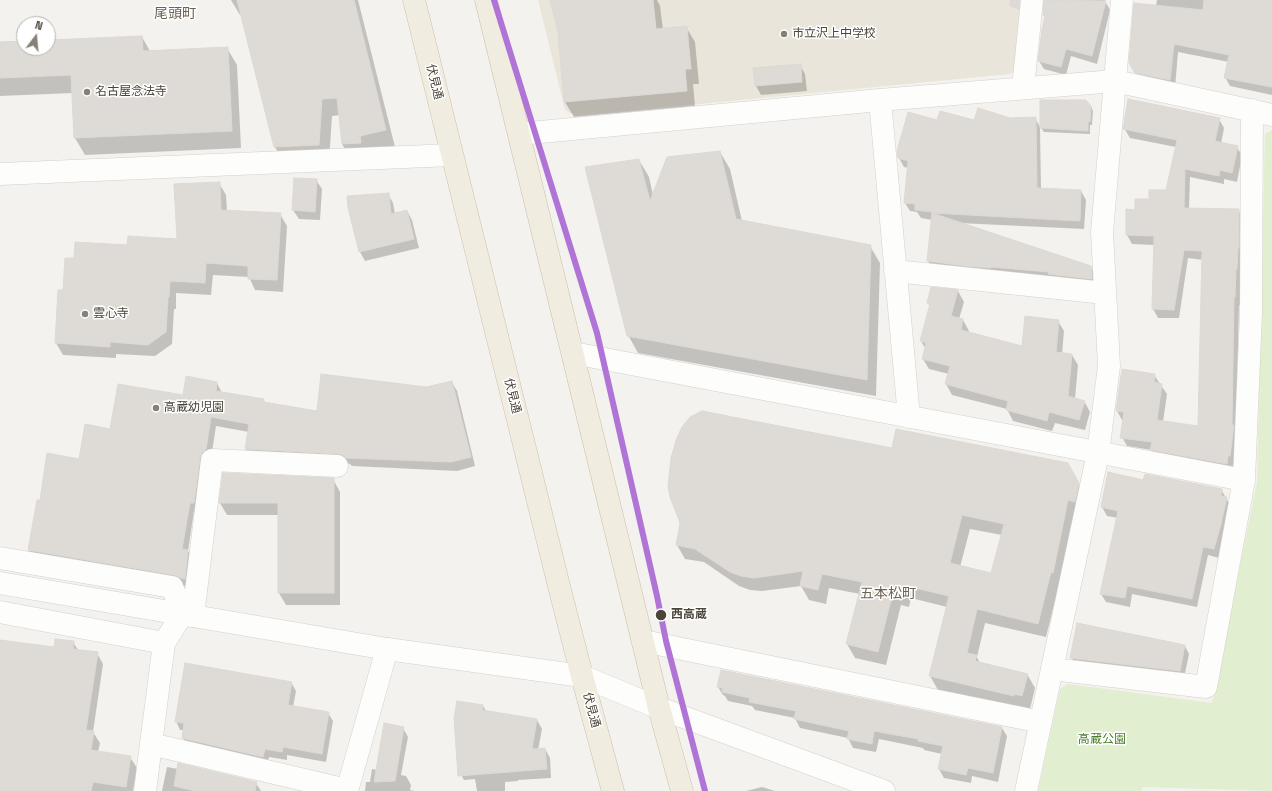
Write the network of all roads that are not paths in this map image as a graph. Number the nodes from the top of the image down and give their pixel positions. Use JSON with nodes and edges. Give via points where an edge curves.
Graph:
{"nodes":[{"id":1,"x":414,"y":0,"type":"edge"},
{"id":2,"x":486,"y":0,"type":"edge"},
{"id":3,"x":1032,"y":0,"type":"edge"},
{"id":4,"x":1122,"y":0,"type":"edge"},
{"id":5,"x":1115,"y":81,"type":"junction"},
{"id":6,"x":1023,"y":88,"type":"junction"},
{"id":7,"x":880,"y":100,"type":"junction"},
{"id":8,"x":1262,"y":112,"type":"edge"},
{"id":9,"x":519,"y":134,"type":"junction"},
{"id":10,"x":452,"y":155,"type":"junction"},
{"id":11,"x":0,"y":174,"type":"edge"},
{"id":12,"x":895,"y":271,"type":"junction"},
{"id":13,"x":1105,"y":293,"type":"junction"},
{"id":14,"x":572,"y":353,"type":"junction"},
{"id":15,"x":909,"y":417,"type":"junction"},
{"id":16,"x":1098,"y":453,"type":"junction"},
{"id":17,"x":337,"y":466,"type":"dead end"},
{"id":18,"x":1244,"y":480,"type":"junction"},
{"id":19,"x":0,"y":558,"type":"edge"},
{"id":20,"x":0,"y":582,"type":"edge"},
{"id":21,"x":0,"y":612,"type":"edge"},
{"id":22,"x":188,"y":614,"type":"junction"},
{"id":23,"x":643,"y":642,"type":"junction"},
{"id":24,"x":164,"y":643,"type":"junction"},
{"id":25,"x":387,"y":649,"type":"junction"},
{"id":26,"x":1052,"y":669,"type":"junction"},
{"id":27,"x":582,"y":676,"type":"junction"},
{"id":28,"x":659,"y":708,"type":"junction"},
{"id":29,"x":1041,"y":722,"type":"junction"},
{"id":30,"x":151,"y":744,"type":"junction"},
{"id":31,"x":145,"y":791,"type":"edge"},
{"id":32,"x":347,"y":791,"type":"edge"},
{"id":33,"x":613,"y":791,"type":"edge"},
{"id":34,"x":682,"y":791,"type":"edge"},
{"id":35,"x":884,"y":791,"type":"edge"},
{"id":36,"x":1026,"y":791,"type":"edge"}],
"edges":[{"from":1,"to":10,"type":"highway","name":"伏見通"},
{"from":2,"to":9,"type":"highway"},
{"from":3,"to":6,"type":"street"},
{"from":4,"to":5,"type":"street"},
{"from":5,"to":6,"type":"street"},
{"from":5,"to":8,"type":"street"},
{"from":5,"to":13,"type":"street","via":[[1102,232]]},
{"from":6,"to":7,"type":"street"},
{"from":7,"to":9,"type":"street"},
{"from":7,"to":12,"type":"street"},
{"from":8,"to":18,"type":"street"},
{"from":9,"to":14,"type":"highway"},
{"from":10,"to":11,"type":"street"},
{"from":10,"to":27,"type":"highway","name":"伏見通"},
{"from":12,"to":13,"type":"street"},
{"from":12,"to":15,"type":"street"},
{"from":13,"to":16,"type":"street","via":[[1109,366]]},
{"from":14,"to":15,"type":"street"},
{"from":14,"to":23,"type":"highway"},
{"from":15,"to":16,"type":"street"},
{"from":16,"to":18,"type":"street"},
{"from":16,"to":26,"type":"street"},
{"from":17,"to":22,"type":"street","via":[[212,460]]},
{"from":18,"to":26,"type":"street","via":[[1206,687]]},
{"from":19,"to":22,"type":"street","via":[[172,587]]},
{"from":20,"to":22,"type":"street"},
{"from":21,"to":24,"type":"street"},
{"from":22,"to":24,"type":"street"},
{"from":22,"to":25,"type":"street"},
{"from":23,"to":28,"type":"highway"},
{"from":23,"to":29,"type":"street"},
{"from":24,"to":30,"type":"street"},
{"from":25,"to":27,"type":"street"},
{"from":25,"to":32,"type":"street"},
{"from":26,"to":29,"type":"street"},
{"from":27,"to":28,"type":"street"},
{"from":27,"to":33,"type":"highway","name":"伏見通"},
{"from":28,"to":34,"type":"highway"},
{"from":28,"to":35,"type":"street"},
{"from":29,"to":36,"type":"street"},
{"from":30,"to":31,"type":"street"},
{"from":30,"to":32,"type":"street"}]}
